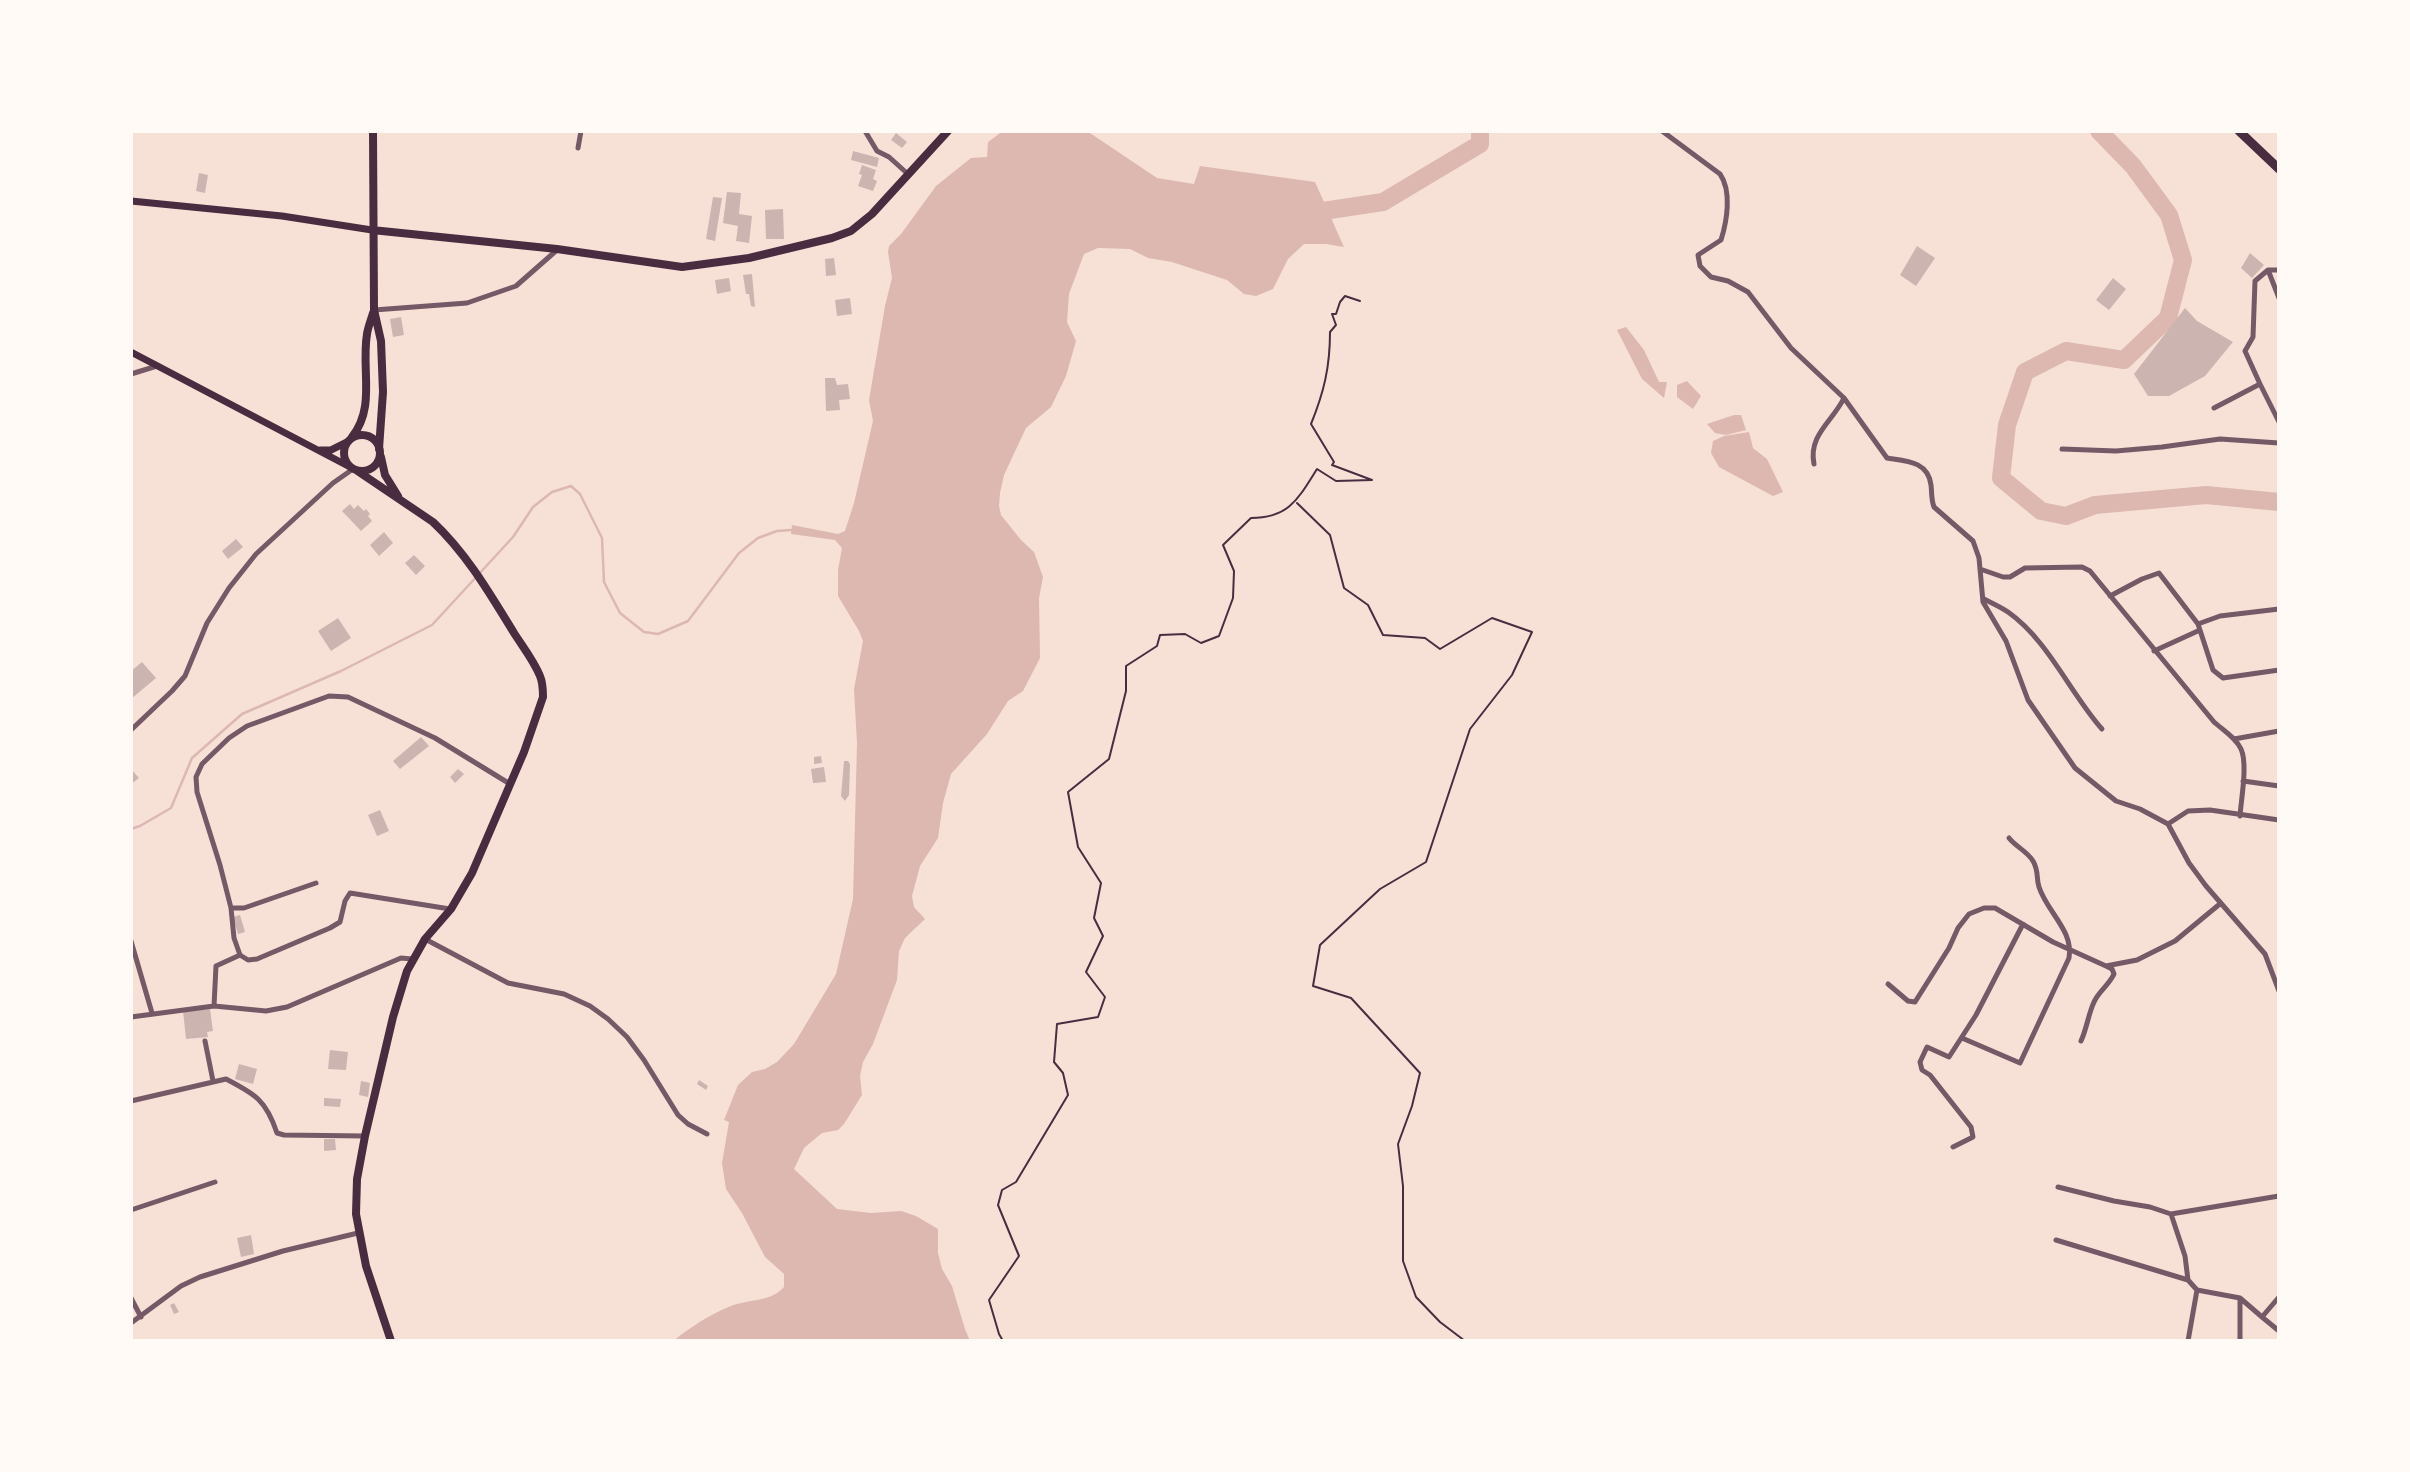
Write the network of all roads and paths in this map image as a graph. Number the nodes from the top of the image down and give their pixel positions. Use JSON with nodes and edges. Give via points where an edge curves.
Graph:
{"nodes":[{"id":1,"x":373,"y":131,"type":"edge"},
{"id":2,"x":581,"y":131,"type":"edge"},
{"id":3,"x":865,"y":131,"type":"edge"},
{"id":4,"x":948,"y":131,"type":"edge"},
{"id":5,"x":1662,"y":131,"type":"edge"},
{"id":6,"x":2239,"y":131,"type":"edge"},
{"id":7,"x":578,"y":148,"type":"dead end"},
{"id":8,"x":2278,"y":169,"type":"edge"},
{"id":9,"x":909,"y":175,"type":"junction"},
{"id":10,"x":131,"y":201,"type":"edge"},
{"id":11,"x":372,"y":230,"type":"junction"},
{"id":12,"x":557,"y":249,"type":"junction"},
{"id":13,"x":2267,"y":270,"type":"junction"},
{"id":14,"x":2279,"y":270,"type":"edge"},
{"id":15,"x":2279,"y":298,"type":"edge"},
{"id":16,"x":1360,"y":301,"type":"dead end"},
{"id":17,"x":374,"y":310,"type":"junction"},
{"id":18,"x":131,"y":352,"type":"edge"},
{"id":19,"x":160,"y":365,"type":"junction"},
{"id":20,"x":131,"y":374,"type":"edge"},
{"id":21,"x":2260,"y":384,"type":"junction"},
{"id":22,"x":1844,"y":398,"type":"junction"},
{"id":23,"x":2214,"y":408,"type":"dead end"},
{"id":24,"x":2279,"y":422,"type":"edge"},
{"id":25,"x":349,"y":440,"type":"junction"},
{"id":26,"x":2279,"y":443,"type":"edge"},
{"id":27,"x":312,"y":449,"type":"junction"},
{"id":28,"x":2062,"y":449,"type":"dead end"},
{"id":29,"x":380,"y":452,"type":"junction"},
{"id":30,"x":1814,"y":464,"type":"dead end"},
{"id":31,"x":353,"y":469,"type":"junction"},
{"id":32,"x":403,"y":502,"type":"junction"},
{"id":33,"x":1296,"y":502,"type":"junction"},
{"id":34,"x":1980,"y":569,"type":"junction"},
{"id":35,"x":2110,"y":596,"type":"junction"},
{"id":36,"x":1984,"y":599,"type":"junction"},
{"id":37,"x":2279,"y":609,"type":"edge"},
{"id":38,"x":2199,"y":627,"type":"junction"},
{"id":39,"x":2154,"y":650,"type":"junction"},
{"id":40,"x":2279,"y":670,"type":"edge"},
{"id":41,"x":2102,"y":729,"type":"dead end"},
{"id":42,"x":131,"y":730,"type":"edge"},
{"id":43,"x":2279,"y":731,"type":"edge"},
{"id":44,"x":2234,"y":739,"type":"junction"},
{"id":45,"x":2243,"y":781,"type":"junction"},
{"id":46,"x":510,"y":784,"type":"junction"},
{"id":47,"x":2279,"y":786,"type":"edge"},
{"id":48,"x":2240,"y":816,"type":"junction"},
{"id":49,"x":2279,"y":820,"type":"edge"},
{"id":50,"x":2168,"y":824,"type":"junction"},
{"id":51,"x":2010,"y":838,"type":"dead end"},
{"id":52,"x":316,"y":883,"type":"dead end"},
{"id":53,"x":2221,"y":903,"type":"junction"},
{"id":54,"x":231,"y":908,"type":"junction"},
{"id":55,"x":451,"y":909,"type":"junction"},
{"id":56,"x":2023,"y":924,"type":"junction"},
{"id":57,"x":425,"y":939,"type":"junction"},
{"id":58,"x":131,"y":941,"type":"edge"},
{"id":59,"x":2070,"y":950,"type":"junction"},
{"id":60,"x":240,"y":955,"type":"junction"},
{"id":61,"x":412,"y":959,"type":"junction"},
{"id":62,"x":2106,"y":966,"type":"junction"},
{"id":63,"x":1888,"y":984,"type":"dead end"},
{"id":64,"x":2279,"y":991,"type":"edge"},
{"id":65,"x":214,"y":1006,"type":"junction"},
{"id":66,"x":152,"y":1013,"type":"junction"},
{"id":67,"x":131,"y":1017,"type":"edge"},
{"id":68,"x":1962,"y":1038,"type":"junction"},
{"id":69,"x":205,"y":1041,"type":"dead end"},
{"id":70,"x":2081,"y":1041,"type":"dead end"},
{"id":71,"x":213,"y":1081,"type":"junction"},
{"id":72,"x":131,"y":1101,"type":"edge"},
{"id":73,"x":707,"y":1134,"type":"dead end"},
{"id":74,"x":365,"y":1136,"type":"junction"},
{"id":75,"x":1953,"y":1147,"type":"dead end"},
{"id":76,"x":215,"y":1182,"type":"dead end"},
{"id":77,"x":2058,"y":1187,"type":"dead end"},
{"id":78,"x":2279,"y":1196,"type":"edge"},
{"id":79,"x":131,"y":1210,"type":"edge"},
{"id":80,"x":2171,"y":1214,"type":"junction"},
{"id":81,"x":358,"y":1233,"type":"junction"},
{"id":82,"x":2056,"y":1240,"type":"dead end"},
{"id":83,"x":2188,"y":1280,"type":"junction"},
{"id":84,"x":2197,"y":1290,"type":"junction"},
{"id":85,"x":2279,"y":1297,"type":"edge"},
{"id":86,"x":131,"y":1298,"type":"edge"},
{"id":87,"x":2240,"y":1298,"type":"junction"},
{"id":88,"x":141,"y":1317,"type":"junction"},
{"id":89,"x":2262,"y":1317,"type":"junction"},
{"id":90,"x":131,"y":1323,"type":"edge"},
{"id":91,"x":2279,"y":1331,"type":"edge"},
{"id":92,"x":391,"y":1341,"type":"edge"},
{"id":93,"x":1003,"y":1341,"type":"edge"},
{"id":94,"x":1465,"y":1341,"type":"edge"},
{"id":95,"x":2188,"y":1341,"type":"edge"},
{"id":96,"x":2240,"y":1341,"type":"edge"}],
"edges":[{"from":1,"to":11,"type":"main road"},
{"from":2,"to":7,"type":"street"},
{"from":3,"to":9,"type":"street","via":[[877,151]]},
{"from":4,"to":9,"type":"main road"},
{"from":5,"to":22,"type":"street","via":[[1726,183],[1721,240],[1698,255],[1700,266],[1748,292],[1791,348]]},
{"from":6,"to":8,"type":"highway"},
{"from":9,"to":12,"type":"main road","via":[[843,235],[749,258],[682,267]]},
{"from":10,"to":11,"type":"main road"},
{"from":11,"to":12,"type":"main road"},
{"from":11,"to":17,"type":"main road"},
{"from":12,"to":17,"type":"street","via":[[516,286],[479,299]]},
{"from":13,"to":14,"type":"street"},
{"from":13,"to":15,"type":"street"},
{"from":13,"to":21,"type":"street","via":[[2255,281],[2253,337],[2245,351]]},
{"from":16,"to":33,"type":"path","via":[[1345,296],[1332,314],[1336,325],[1330,332],[1324,392],[1311,424],[1332,465],[1372,480],[1336,481],[1317,469]]},
{"from":17,"to":25,"type":"main road","via":[[366,335],[366,406],[361,426]]},
{"from":17,"to":29,"type":"main road","via":[[381,341]]},
{"from":18,"to":19,"type":"main road"},
{"from":19,"to":20,"type":"street"},
{"from":19,"to":27,"type":"main road"},
{"from":21,"to":23,"type":"street"},
{"from":21,"to":24,"type":"street"},
{"from":22,"to":30,"type":"street","via":[[1817,438],[1811,452]]},
{"from":22,"to":34,"type":"street","via":[[1887,458],[1912,461],[1924,469],[1934,507],[1973,541]]},
{"from":25,"to":27,"type":"main road","via":[[331,450]]},
{"from":25,"to":29,"type":"main road","via":[[366,435],[375,440]]},
{"from":25,"to":31,"type":"main road","via":[[344,455]]},
{"from":26,"to":28,"type":"street","via":[[2220,439],[2116,451]]},
{"from":27,"to":31,"type":"main road"},
{"from":29,"to":31,"type":"main road","via":[[372,468]]},
{"from":29,"to":32,"type":"main road","via":[[384,475]]},
{"from":31,"to":32,"type":"main road"},
{"from":31,"to":42,"type":"street","via":[[256,554],[207,623],[185,676]]},
{"from":32,"to":46,"type":"main road","via":[[433,522],[471,564],[540,674],[543,697]]},
{"from":33,"to":93,"type":"path","via":[[1270,518],[1251,518],[1223,544],[1234,570],[1233,598],[1219,636],[1200,643],[1185,634],[1160,635],[1157,646],[1126,666],[1126,691],[1109,759],[1068,793],[1078,847],[1101,883],[1094,918],[1103,936],[1086,972],[1105,997],[1098,1017],[1057,1024],[1054,1062],[1063,1073],[1068,1095],[1016,1182],[1002,1190],[998,1205],[1019,1256],[989,1300]]},
{"from":33,"to":94,"type":"path","via":[[1330,535],[1344,588],[1368,606],[1383,635],[1425,638],[1440,649],[1492,618],[1532,632],[1512,675],[1470,729],[1426,862],[1380,889],[1320,945],[1313,986],[1351,998],[1420,1073],[1398,1144],[1403,1261],[1416,1297]]},
{"from":34,"to":35,"type":"street","via":[[2003,578],[2025,568],[2082,567]]},
{"from":34,"to":36,"type":"street"},
{"from":35,"to":38,"type":"street","via":[[2159,573]]},
{"from":35,"to":39,"type":"street"},
{"from":36,"to":41,"type":"street","via":[[2009,612],[2037,641]]},
{"from":36,"to":50,"type":"street","via":[[2028,700],[2075,768],[2116,801]]},
{"from":37,"to":38,"type":"street","via":[[2220,616]]},
{"from":38,"to":39,"type":"street"},
{"from":38,"to":40,"type":"street","via":[[2218,675]]},
{"from":39,"to":44,"type":"street","via":[[2214,722]]},
{"from":43,"to":44,"type":"street"},
{"from":44,"to":45,"type":"street","via":[[2244,759]]},
{"from":45,"to":47,"type":"street"},
{"from":45,"to":48,"type":"street"},
{"from":46,"to":54,"type":"street","via":[[435,738],[348,697],[329,696],[247,726],[202,764],[196,777]]},
{"from":46,"to":55,"type":"main road","via":[[485,847]]},
{"from":48,"to":49,"type":"street"},
{"from":48,"to":50,"type":"street","via":[[2188,811]]},
{"from":50,"to":53,"type":"street","via":[[2189,863]]},
{"from":51,"to":59,"type":"street","via":[[2032,859],[2039,873],[2038,886]]},
{"from":52,"to":54,"type":"street","via":[[244,908]]},
{"from":53,"to":62,"type":"street","via":[[2175,942],[2137,960]]},
{"from":53,"to":64,"type":"street","via":[[2265,954]]},
{"from":54,"to":60,"type":"street"},
{"from":55,"to":57,"type":"main road"},
{"from":55,"to":60,"type":"street","via":[[350,893],[340,922],[330,928],[257,959]]},
{"from":56,"to":59,"type":"street"},
{"from":56,"to":63,"type":"street","via":[[1995,908],[1969,914],[1915,1002]]},
{"from":56,"to":68,"type":"street"},
{"from":57,"to":61,"type":"main road"},
{"from":57,"to":73,"type":"street","via":[[508,983],[565,995],[590,1006],[627,1037],[678,1115]]},
{"from":58,"to":66,"type":"street"},
{"from":59,"to":62,"type":"street"},
{"from":59,"to":68,"type":"street","via":[[2020,1063]]},
{"from":60,"to":65,"type":"street","via":[[216,966]]},
{"from":61,"to":65,"type":"street","via":[[401,958],[287,1007],[266,1011]]},
{"from":61,"to":74,"type":"main road"},
{"from":62,"to":70,"type":"street","via":[[2114,974],[2095,999]]},
{"from":65,"to":66,"type":"street"},
{"from":66,"to":67,"type":"street"},
{"from":68,"to":75,"type":"street","via":[[1949,1057],[1927,1047],[1920,1062],[1974,1134]]},
{"from":69,"to":71,"type":"street"},
{"from":71,"to":72,"type":"street"},
{"from":71,"to":74,"type":"street","via":[[226,1079],[258,1097],[277,1133]]},
{"from":74,"to":81,"type":"main road","via":[[356,1198]]},
{"from":76,"to":79,"type":"street"},
{"from":77,"to":80,"type":"street"},
{"from":78,"to":80,"type":"street"},
{"from":80,"to":83,"type":"street"},
{"from":81,"to":88,"type":"street","via":[[200,1277]]},
{"from":81,"to":92,"type":"main road"},
{"from":82,"to":83,"type":"street"},
{"from":83,"to":84,"type":"street"},
{"from":84,"to":87,"type":"street"},
{"from":84,"to":95,"type":"street"},
{"from":85,"to":89,"type":"street"},
{"from":86,"to":88,"type":"street"},
{"from":87,"to":89,"type":"street"},
{"from":87,"to":96,"type":"street"},
{"from":88,"to":90,"type":"street"},
{"from":89,"to":91,"type":"street"}]}
